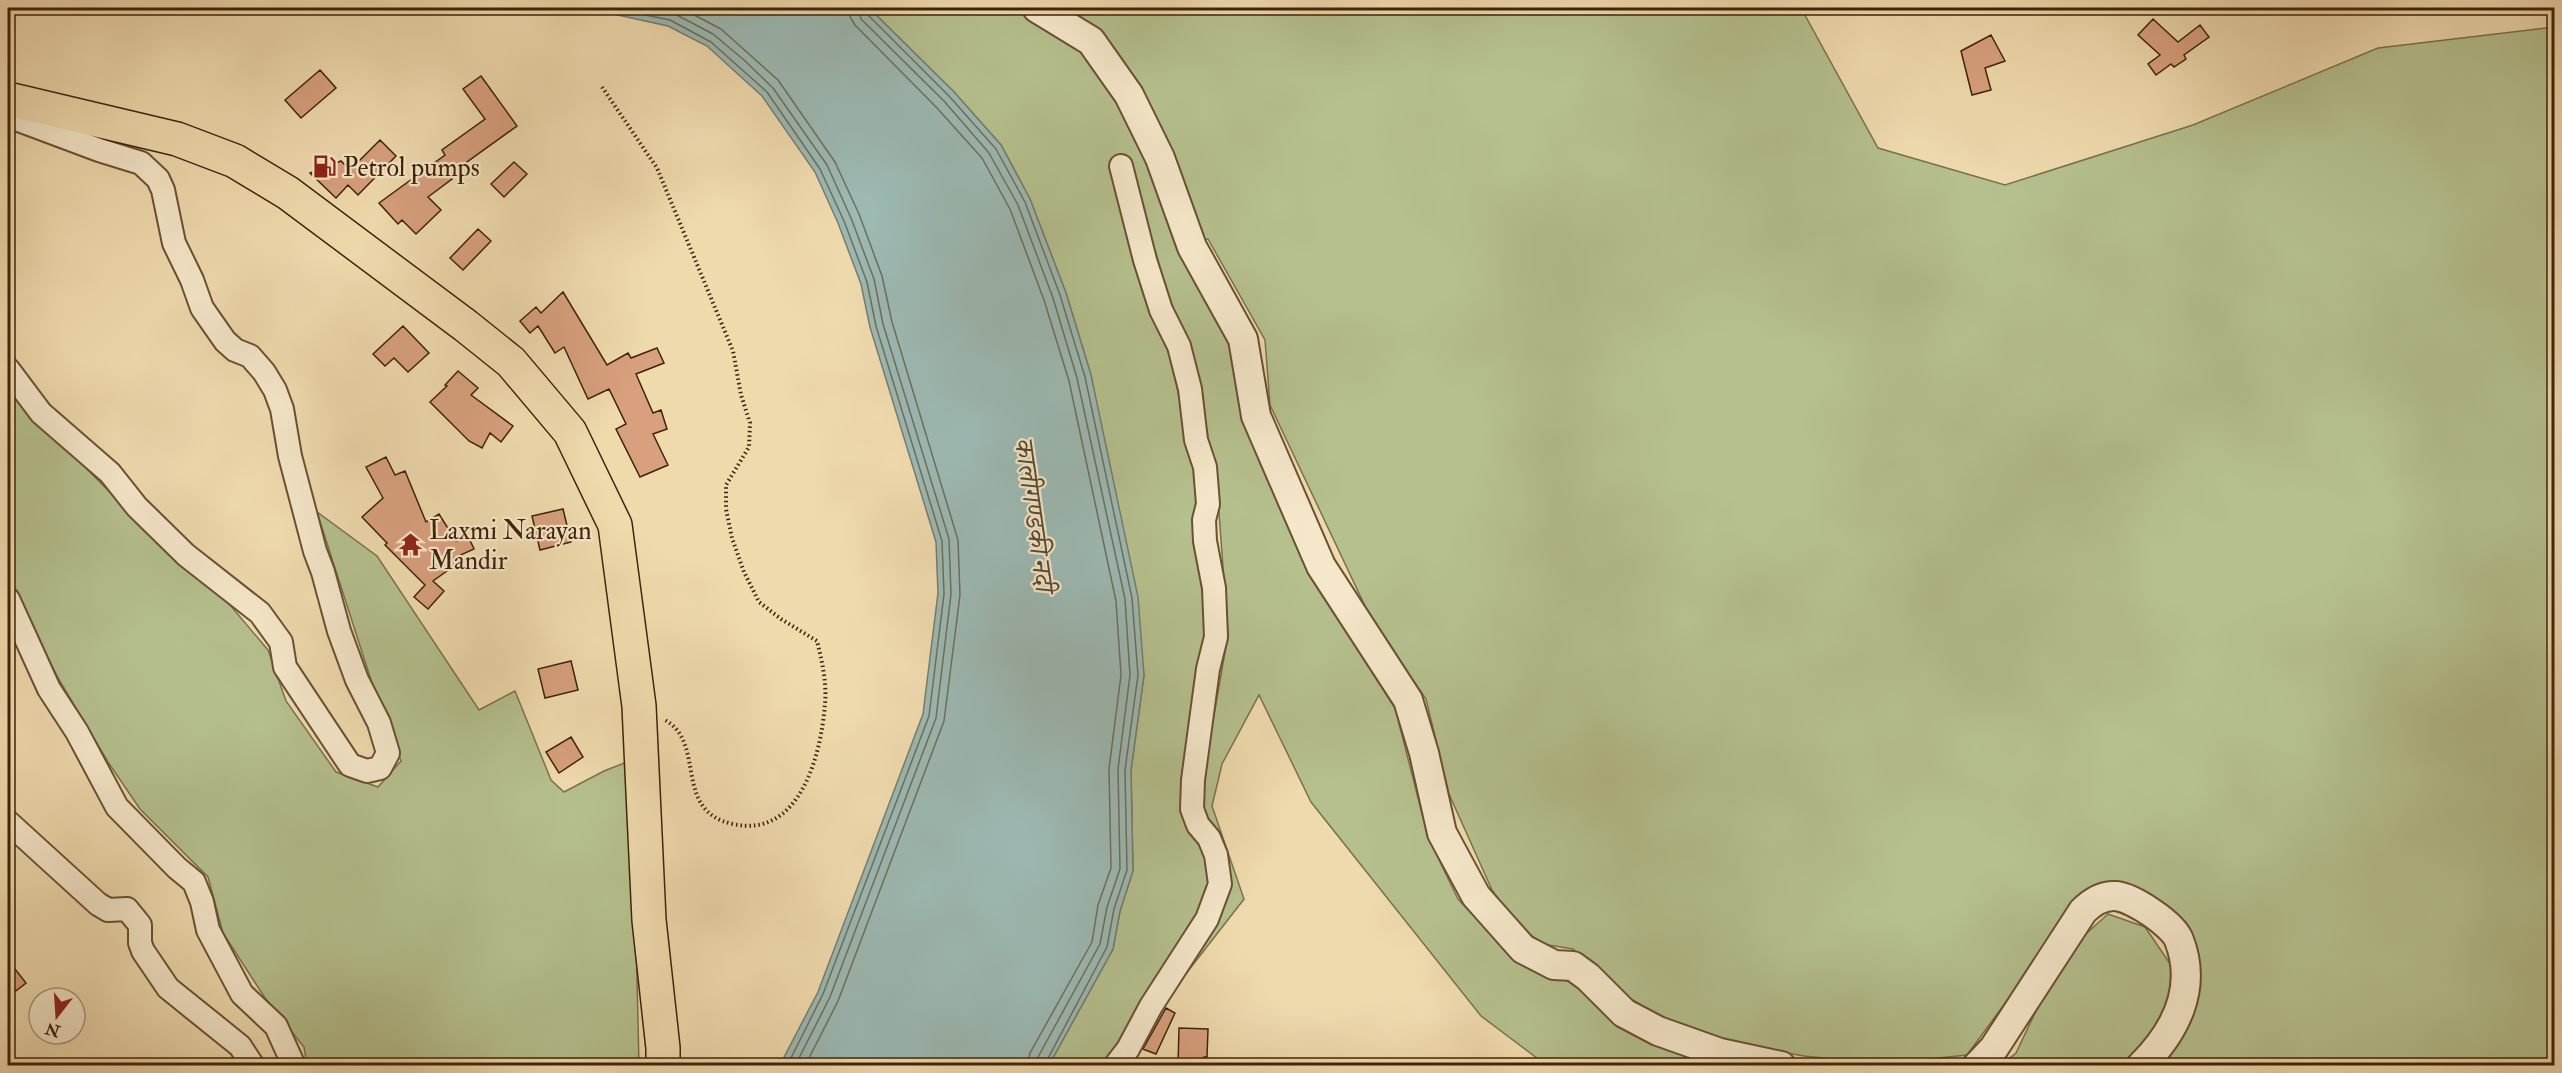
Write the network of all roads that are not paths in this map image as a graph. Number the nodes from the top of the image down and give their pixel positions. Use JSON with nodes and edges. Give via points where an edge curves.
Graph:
{"nodes":[{"id":1,"x":1037,"y":8,"type":"edge"},
{"id":2,"x":8,"y":99,"type":"edge"},
{"id":3,"x":8,"y":116,"type":"edge"},
{"id":4,"x":1121,"y":166,"type":"dead end"},
{"id":5,"x":8,"y":369,"type":"edge"},
{"id":6,"x":8,"y":599,"type":"edge"},
{"id":7,"x":8,"y":822,"type":"edge"},
{"id":8,"x":253,"y":1065,"type":"edge"},
{"id":9,"x":294,"y":1065,"type":"edge"},
{"id":10,"x":663,"y":1065,"type":"edge"},
{"id":11,"x":1114,"y":1065,"type":"edge"},
{"id":12,"x":1781,"y":1065,"type":"edge"},
{"id":13,"x":1977,"y":1065,"type":"edge"},
{"id":14,"x":2141,"y":1065,"type":"edge"}],
"edges":[{"from":1,"to":12,"type":"street","via":[[1091,41],[1130,95],[1160,158],[1192,247],[1244,339],[1256,416],[1321,566],[1408,700],[1442,833],[1476,896],[1524,949],[1554,965],[1573,966],[1624,1013],[1658,1031],[1720,1053]]},
{"from":2,"to":10,"type":"highway","via":[[177,139],[235,161],[288,193],[511,362],[570,432],[615,525],[639,706],[649,920]]},
{"from":3,"to":5,"type":"street","via":[[141,163],[158,179],[174,243],[202,308],[225,341],[250,356],[264,372],[278,400],[315,551],[357,680],[379,723],[388,753],[380,768],[367,771],[350,765],[285,668],[280,642],[260,613],[170,539],[110,473],[41,413]]},
{"from":4,"to":11,"type":"street","via":[[1161,310],[1179,346],[1196,440],[1205,467],[1205,541],[1214,588],[1216,637],[1208,669],[1192,808],[1216,855],[1220,884],[1207,919],[1128,1049]]},
{"from":6,"to":9,"type":"street","via":[[49,689],[117,807],[194,882],[208,930],[242,994],[276,1026]]},
{"from":7,"to":8,"type":"street","via":[[98,904],[108,910],[127,909],[140,925],[143,951],[168,988],[240,1046]]},
{"from":13,"to":14,"type":"street","via":[[1994,1048],[2083,911],[2096,899],[2115,896],[2150,911],[2179,939],[2186,975],[2174,1026]]}]}
